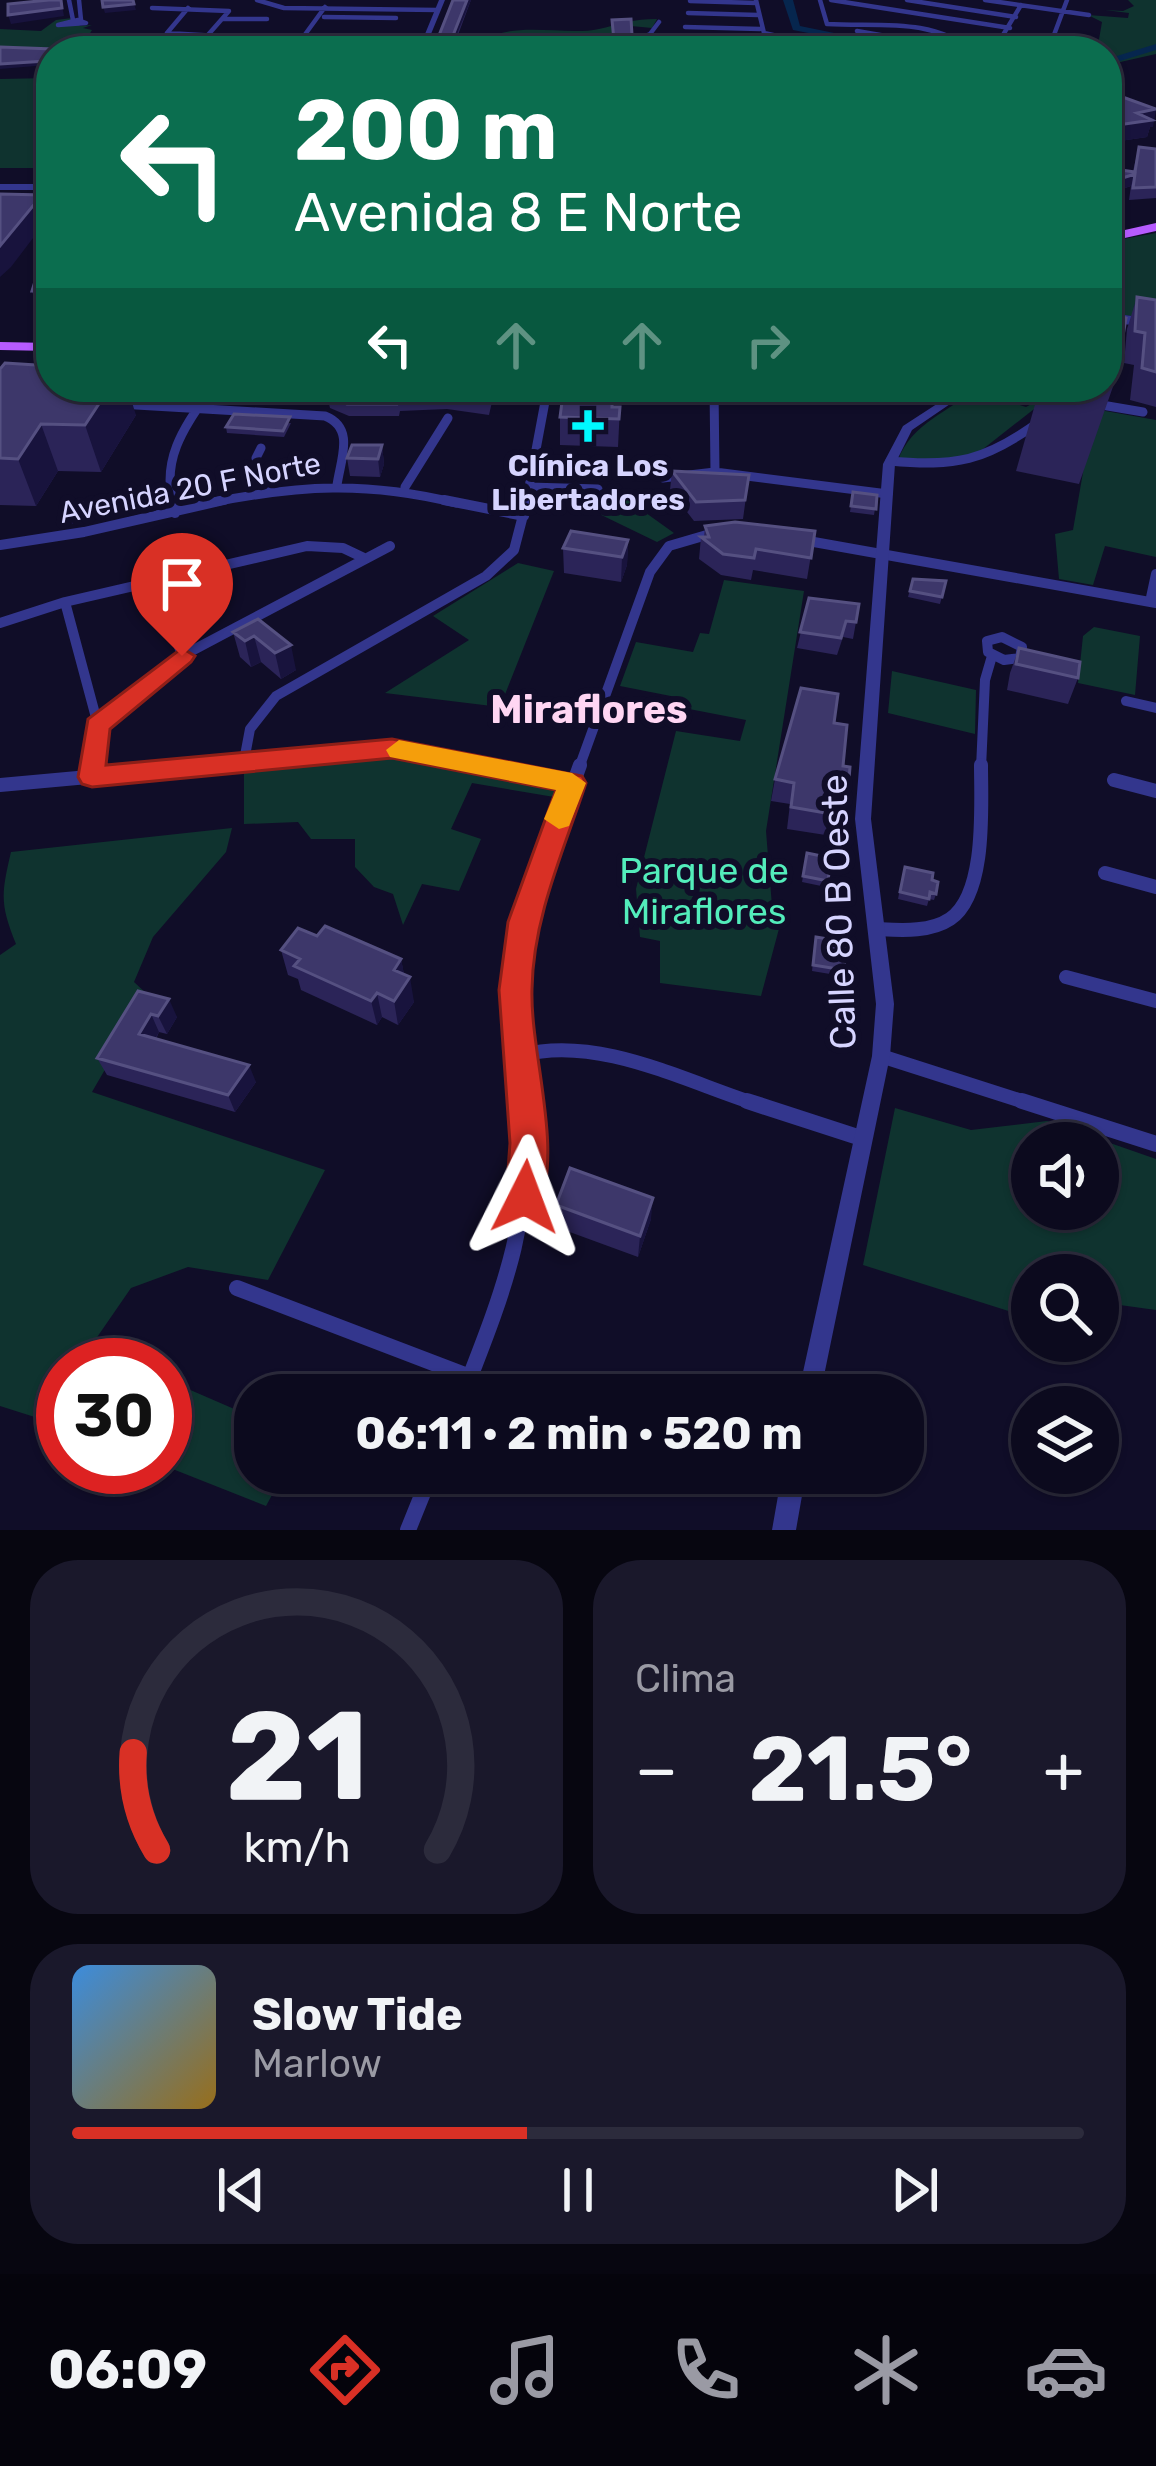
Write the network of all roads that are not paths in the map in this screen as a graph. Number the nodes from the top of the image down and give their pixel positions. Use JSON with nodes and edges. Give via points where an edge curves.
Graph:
{"nodes":[{"id":1,"x":69,"y":0,"type":"edge"},
{"id":2,"x":79,"y":0,"type":"edge"},
{"id":3,"x":257,"y":0,"type":"edge"},
{"id":4,"x":820,"y":0,"type":"edge"},
{"id":5,"x":831,"y":0,"type":"edge"},
{"id":6,"x":908,"y":0,"type":"edge"},
{"id":7,"x":986,"y":0,"type":"edge"},
{"id":8,"x":690,"y":1,"type":"edge"},
{"id":9,"x":1067,"y":1,"type":"edge"},
{"id":10,"x":756,"y":2,"type":"edge"},
{"id":11,"x":1019,"y":3,"type":"edge"},
{"id":12,"x":1083,"y":3,"type":"edge"},
{"id":13,"x":350,"y":5,"type":"edge"},
{"id":14,"x":276,"y":6,"type":"junction"},
{"id":15,"x":439,"y":6,"type":"edge"},
{"id":16,"x":325,"y":7,"type":"junction"},
{"id":17,"x":152,"y":8,"type":"dead end"},
{"id":18,"x":188,"y":8,"type":"junction"},
{"id":19,"x":902,"y":11,"type":"junction"},
{"id":20,"x":862,"y":12,"type":"dead end"},
{"id":21,"x":1065,"y":12,"type":"junction"},
{"id":22,"x":688,"y":13,"type":"dead end"},
{"id":23,"x":758,"y":15,"type":"junction"},
{"id":24,"x":1089,"y":15,"type":"dead end"},
{"id":25,"x":1016,"y":16,"type":"junction"},
{"id":26,"x":316,"y":17,"type":"junction"},
{"id":27,"x":223,"y":19,"type":"junction"},
{"id":28,"x":267,"y":20,"type":"junction"},
{"id":29,"x":659,"y":22,"type":"dead end"},
{"id":30,"x":886,"y":23,"type":"junction"},
{"id":31,"x":866,"y":24,"type":"junction"},
{"id":32,"x":685,"y":27,"type":"dead end"},
{"id":33,"x":729,"y":28,"type":"junction"},
{"id":34,"x":1010,"y":28,"type":"junction"},
{"id":35,"x":760,"y":29,"type":"junction"},
{"id":36,"x":857,"y":32,"type":"dead end"},
{"id":37,"x":207,"y":36,"type":"joint"},
{"id":38,"x":254,"y":36,"type":"edge"},
{"id":39,"x":304,"y":36,"type":"edge"},
{"id":40,"x":386,"y":36,"type":"edge"},
{"id":41,"x":427,"y":36,"type":"edge"},
{"id":42,"x":646,"y":36,"type":"edge"},
{"id":43,"x":729,"y":36,"type":"edge"},
{"id":44,"x":781,"y":36,"type":"edge"},
{"id":45,"x":883,"y":36,"type":"edge"},
{"id":46,"x":957,"y":36,"type":"edge"},
{"id":47,"x":1003,"y":36,"type":"edge"},
{"id":48,"x":1055,"y":36,"type":"edge"},
{"id":49,"x":0,"y":187,"type":"edge"},
{"id":50,"x":29,"y":187,"type":"junction"},
{"id":51,"x":36,"y":187,"type":"edge"},
{"id":52,"x":21,"y":197,"type":"edge"},
{"id":53,"x":1156,"y":217,"type":"edge"},
{"id":54,"x":1122,"y":223,"type":"edge"},
{"id":55,"x":1156,"y":227,"type":"edge"},
{"id":56,"x":1122,"y":235,"type":"edge"},
{"id":57,"x":1122,"y":319,"type":"edge"},
{"id":58,"x":1156,"y":324,"type":"edge"},
{"id":59,"x":0,"y":346,"type":"edge"},
{"id":60,"x":36,"y":347,"type":"edge"},
{"id":61,"x":0,"y":359,"type":"edge"},
{"id":62,"x":36,"y":360,"type":"edge"},
{"id":63,"x":202,"y":402,"type":"edge"},
{"id":64,"x":545,"y":402,"type":"edge"},
{"id":65,"x":712,"y":402,"type":"edge"},
{"id":66,"x":946,"y":402,"type":"edge"},
{"id":67,"x":1092,"y":402,"type":"edge"},
{"id":68,"x":1108,"y":402,"type":"edge"},
{"id":69,"x":111,"y":403,"type":"edge"},
{"id":70,"x":1108,"y":406,"type":"junction"},
{"id":71,"x":198,"y":407,"type":"junction"},
{"id":72,"x":1143,"y":412,"type":"dead end"},
{"id":73,"x":1049,"y":415,"type":"dead end"},
{"id":74,"x":448,"y":418,"type":"dead end"},
{"id":75,"x":261,"y":448,"type":"dead end"},
{"id":76,"x":890,"y":460,"type":"junction"},
{"id":77,"x":715,"y":472,"type":"junction"},
{"id":78,"x":663,"y":478,"type":"dead end"},
{"id":79,"x":337,"y":485,"type":"junction"},
{"id":80,"x":529,"y":487,"type":"junction"},
{"id":81,"x":405,"y":488,"type":"junction"},
{"id":82,"x":598,"y":489,"type":"dead end"},
{"id":83,"x":271,"y":492,"type":"junction"},
{"id":84,"x":887,"y":494,"type":"junction"},
{"id":85,"x":175,"y":513,"type":"junction"},
{"id":86,"x":524,"y":516,"type":"junction"},
{"id":87,"x":737,"y":532,"type":"edge"},
{"id":88,"x":774,"y":536,"type":"edge"},
{"id":89,"x":0,"y":545,"type":"edge"},
{"id":90,"x":390,"y":546,"type":"dead end"},
{"id":91,"x":885,"y":551,"type":"junction"},
{"id":92,"x":364,"y":558,"type":"junction"},
{"id":93,"x":1156,"y":574,"type":"edge"},
{"id":94,"x":65,"y":602,"type":"junction"},
{"id":95,"x":1153,"y":603,"type":"edge"},
{"id":96,"x":169,"y":616,"type":"dead end"},
{"id":97,"x":0,"y":623,"type":"edge"},
{"id":98,"x":182,"y":656,"type":"junction"},
{"id":99,"x":992,"y":656,"type":"dead end"},
{"id":100,"x":1126,"y":700,"type":"dead end"},
{"id":101,"x":1156,"y":707,"type":"edge"},
{"id":102,"x":98,"y":725,"type":"junction"},
{"id":103,"x":244,"y":761,"type":"junction"},
{"id":104,"x":92,"y":777,"type":"junction"},
{"id":105,"x":1114,"y":780,"type":"dead end"},
{"id":106,"x":572,"y":783,"type":"junction"},
{"id":107,"x":0,"y":785,"type":"edge"},
{"id":108,"x":1156,"y":790,"type":"edge"},
{"id":109,"x":1105,"y":873,"type":"dead end"},
{"id":110,"x":1156,"y":887,"type":"edge"},
{"id":111,"x":875,"y":929,"type":"junction"},
{"id":112,"x":1066,"y":977,"type":"dead end"},
{"id":113,"x":1156,"y":1000,"type":"edge"},
{"id":114,"x":522,"y":1055,"type":"junction"},
{"id":115,"x":881,"y":1056,"type":"junction"},
{"id":116,"x":864,"y":1139,"type":"junction"},
{"id":117,"x":1156,"y":1144,"type":"edge"},
{"id":118,"x":237,"y":1288,"type":"dead end"},
{"id":119,"x":438,"y":1374,"type":"edge"},
{"id":120,"x":471,"y":1374,"type":"edge"},
{"id":121,"x":814,"y":1374,"type":"edge"},
{"id":122,"x":423,"y":1494,"type":"edge"},
{"id":123,"x":790,"y":1494,"type":"edge"},
{"id":124,"x":408,"y":1530,"type":"edge"},
{"id":125,"x":784,"y":1530,"type":"edge"}],
"edges":[{"from":1,"to":2,"type":"street","via":[[77,20]]},
{"from":3,"to":14,"type":"street"},
{"from":4,"to":31,"type":"street","via":[[829,24]]},
{"from":5,"to":19,"type":"street"},
{"from":6,"to":25,"type":"street"},
{"from":7,"to":11,"type":"street"},
{"from":8,"to":10,"type":"street"},
{"from":9,"to":12,"type":"street"},
{"from":9,"to":21,"type":"street"},
{"from":10,"to":23,"type":"street"},
{"from":11,"to":21,"type":"street"},
{"from":11,"to":25,"type":"street"},
{"from":13,"to":15,"type":"street"},
{"from":13,"to":16,"type":"street"},
{"from":14,"to":16,"type":"street"},
{"from":14,"to":28,"type":"street"},
{"from":15,"to":41,"type":"street"},
{"from":16,"to":26,"type":"street"},
{"from":17,"to":18,"type":"street"},
{"from":18,"to":27,"type":"street","via":[[227,9]]},
{"from":18,"to":37,"type":"street","via":[[166,32]]},
{"from":19,"to":30,"type":"street"},
{"from":19,"to":34,"type":"street"},
{"from":20,"to":31,"type":"street"},
{"from":21,"to":24,"type":"street"},
{"from":21,"to":48,"type":"street"},
{"from":22,"to":23,"type":"street"},
{"from":23,"to":35,"type":"street"},
{"from":25,"to":34,"type":"street"},
{"from":26,"to":39,"type":"street"},
{"from":26,"to":40,"type":"street","via":[[397,15]]},
{"from":27,"to":28,"type":"street"},
{"from":27,"to":37,"type":"street"},
{"from":28,"to":38,"type":"street"},
{"from":29,"to":42,"type":"street"},
{"from":30,"to":31,"type":"street"},
{"from":30,"to":46,"type":"street"},
{"from":32,"to":33,"type":"street"},
{"from":33,"to":35,"type":"street"},
{"from":33,"to":43,"type":"street"},
{"from":34,"to":47,"type":"street"},
{"from":35,"to":44,"type":"street"},
{"from":36,"to":45,"type":"street"},
{"from":49,"to":50,"type":"street"},
{"from":50,"to":51,"type":"street"},
{"from":50,"to":52,"type":"street"},
{"from":53,"to":54,"type":"main road"},
{"from":55,"to":56,"type":"main road"},
{"from":57,"to":58,"type":"street"},
{"from":59,"to":60,"type":"main road"},
{"from":61,"to":62,"type":"main road"},
{"from":63,"to":71,"type":"street"},
{"from":64,"to":80,"type":"street"},
{"from":65,"to":77,"type":"street"},
{"from":66,"to":76,"type":"street","via":[[907,428]]},
{"from":67,"to":70,"type":"street"},
{"from":68,"to":70,"type":"street"},
{"from":69,"to":71,"type":"street"},
{"from":70,"to":72,"type":"street"},
{"from":71,"to":79,"type":"street","via":[[340,422]]},
{"from":71,"to":85,"type":"street","via":[[166,462]]},
{"from":73,"to":76,"type":"street","via":[[981,460]]},
{"from":74,"to":81,"type":"street"},
{"from":75,"to":83,"type":"street","via":[[256,458]]},
{"from":76,"to":84,"type":"street","name":"Calle 80 B Oeste"},
{"from":77,"to":78,"type":"street"},
{"from":77,"to":84,"type":"street"},
{"from":79,"to":81,"type":"street","name":"Avenida 20 F Norte"},
{"from":79,"to":83,"type":"street","name":"Avenida 20 F Norte"},
{"from":80,"to":82,"type":"street"},
{"from":80,"to":86,"type":"street"},
{"from":81,"to":86,"type":"street","name":"Avenida 20 F Norte"},
{"from":83,"to":85,"type":"street","name":"Avenida 20 F Norte"},
{"from":84,"to":91,"type":"street","name":"Calle 80 B Oeste"},
{"from":85,"to":89,"type":"street","name":"Avenida 20 F Norte"},
{"from":86,"to":103,"type":"street","via":[[500,567],[275,696],[250,729]]},
{"from":87,"to":106,"type":"street","via":[[680,540],[656,560]]},
{"from":88,"to":91,"type":"street"},
{"from":90,"to":92,"type":"street"},
{"from":91,"to":95,"type":"street"},
{"from":91,"to":111,"type":"street","name":"Calle 80 B Oeste","via":[[863,819]]},
{"from":92,"to":94,"type":"street","via":[[307,546]]},
{"from":92,"to":98,"type":"street"},
{"from":93,"to":95,"type":"street"},
{"from":94,"to":97,"type":"street"},
{"from":94,"to":102,"type":"street"},
{"from":96,"to":98,"type":"street"},
{"from":98,"to":102,"type":"street"},
{"from":99,"to":111,"type":"street","via":[[984,676],[983,806],[968,900],[940,925]]},
{"from":100,"to":101,"type":"street"},
{"from":102,"to":104,"type":"street"},
{"from":103,"to":104,"type":"street"},
{"from":103,"to":106,"type":"street","via":[[392,749]]},
{"from":104,"to":107,"type":"street"},
{"from":105,"to":108,"type":"street"},
{"from":106,"to":114,"type":"street","via":[[524,922],[515,990]]},
{"from":109,"to":110,"type":"street"},
{"from":111,"to":115,"type":"street","name":"Calle 80 B Oeste","via":[[885,1004]]},
{"from":112,"to":113,"type":"street"},
{"from":114,"to":116,"type":"street","via":[[588,1050]]},
{"from":114,"to":120,"type":"street","via":[[525,1197],[513,1267]]},
{"from":115,"to":116,"type":"street","name":"Calle 80 B Oeste"},
{"from":115,"to":117,"type":"street"},
{"from":116,"to":121,"type":"street","name":"Calle 80 B Oeste"},
{"from":118,"to":119,"type":"street"},
{"from":122,"to":124,"type":"street"},
{"from":123,"to":125,"type":"street"}]}
